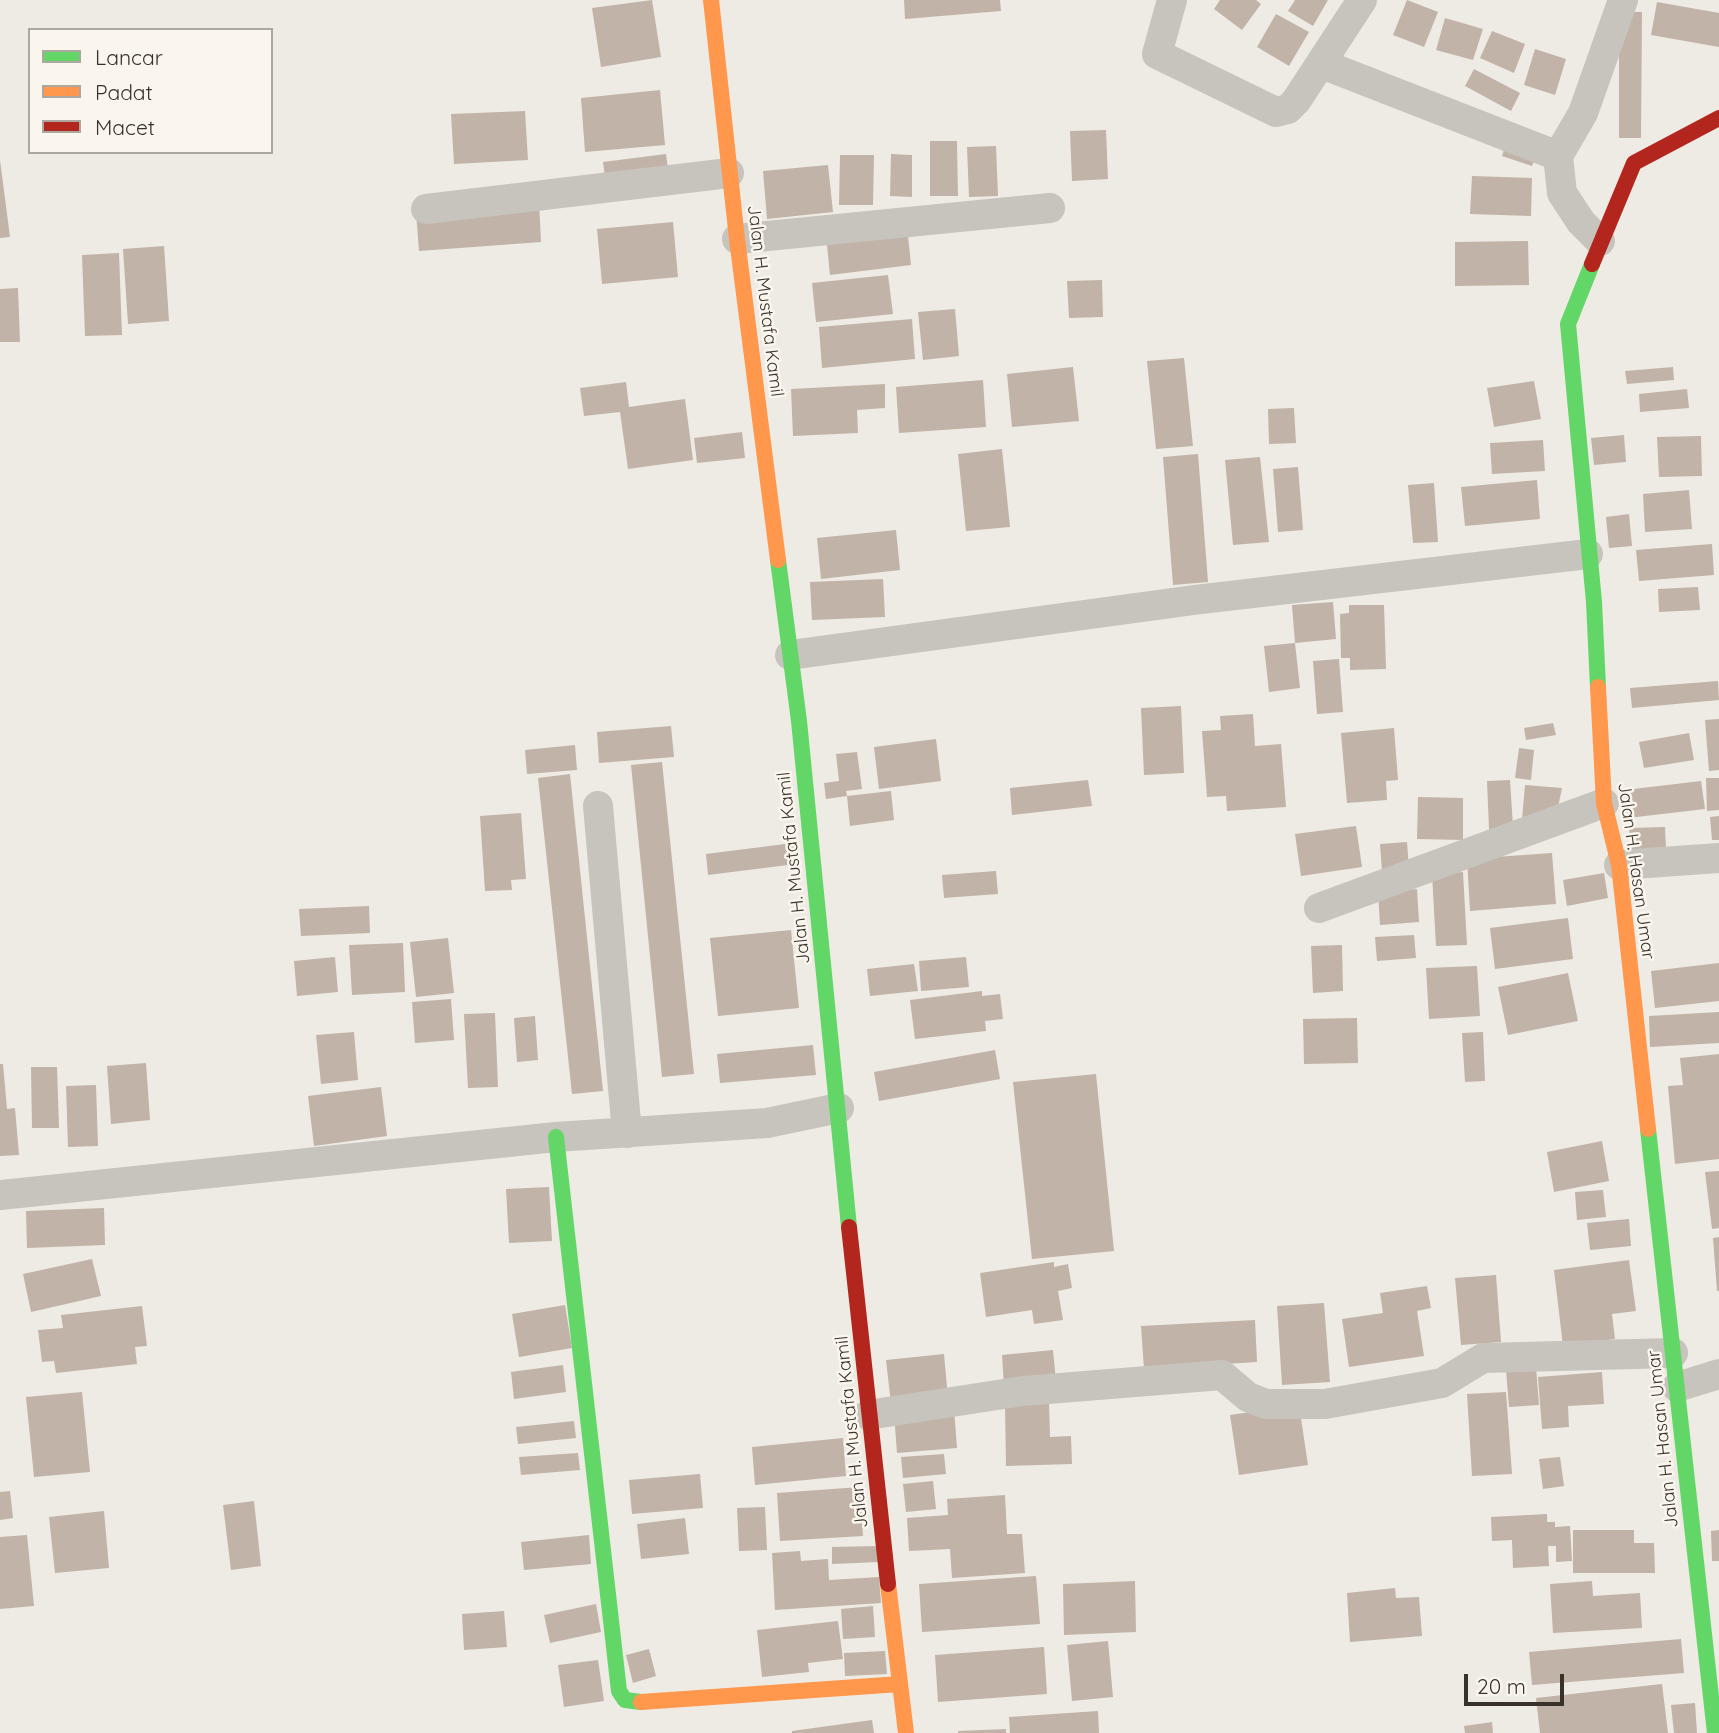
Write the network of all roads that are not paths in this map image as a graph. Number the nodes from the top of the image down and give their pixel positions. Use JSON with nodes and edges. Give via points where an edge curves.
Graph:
{"nodes":[{"id":1,"x":711,"y":0,"type":"edge"},
{"id":2,"x":1172,"y":0,"type":"edge"},
{"id":3,"x":1362,"y":0,"type":"edge"},
{"id":4,"x":1623,"y":0,"type":"edge"},
{"id":5,"x":1322,"y":64,"type":"junction"},
{"id":6,"x":1719,"y":118,"type":"edge"},
{"id":7,"x":1558,"y":156,"type":"junction"},
{"id":8,"x":729,"y":173,"type":"junction"},
{"id":9,"x":1050,"y":208,"type":"dead end"},
{"id":10,"x":426,"y":209,"type":"dead end"},
{"id":11,"x":737,"y":239,"type":"junction"},
{"id":12,"x":1600,"y":241,"type":"junction"},
{"id":13,"x":1588,"y":554,"type":"junction"},
{"id":14,"x":790,"y":655,"type":"junction"},
{"id":15,"x":1604,"y":803,"type":"junction"},
{"id":16,"x":598,"y":806,"type":"dead end"},
{"id":17,"x":1719,"y":858,"type":"edge"},
{"id":18,"x":1619,"y":865,"type":"junction"},
{"id":19,"x":1319,"y":908,"type":"dead end"},
{"id":20,"x":839,"y":1108,"type":"junction"},
{"id":21,"x":627,"y":1133,"type":"junction"},
{"id":22,"x":556,"y":1138,"type":"junction"},
{"id":23,"x":0,"y":1195,"type":"edge"},
{"id":24,"x":1673,"y":1353,"type":"junction"},
{"id":25,"x":1719,"y":1374,"type":"edge"},
{"id":26,"x":1677,"y":1387,"type":"junction"},
{"id":27,"x":868,"y":1415,"type":"junction"},
{"id":28,"x":1714,"y":1678,"type":"edge"},
{"id":29,"x":900,"y":1684,"type":"junction"},
{"id":30,"x":906,"y":1733,"type":"edge"},
{"id":31,"x":1715,"y":1733,"type":"edge"}],
"edges":[{"from":1,"to":8,"type":"street","name":"Jalan H. Mustafa Kamil"},
{"from":2,"to":5,"type":"street","via":[[1157,54],[1276,112],[1288,109]]},
{"from":3,"to":5,"type":"street"},
{"from":4,"to":7,"type":"street","via":[[1583,113]]},
{"from":5,"to":7,"type":"street"},
{"from":6,"to":12,"type":"street","name":"Jalan H. Hasan Umar","via":[[1634,163]]},
{"from":7,"to":12,"type":"street","via":[[1562,192]]},
{"from":8,"to":10,"type":"street"},
{"from":8,"to":11,"type":"street","name":"Jalan H. Mustafa Kamil"},
{"from":9,"to":11,"type":"street"},
{"from":11,"to":14,"type":"street","name":"Jalan H. Mustafa Kamil"},
{"from":12,"to":13,"type":"street","name":"Jalan H. Hasan Umar","via":[[1568,324]]},
{"from":13,"to":14,"type":"street","via":[[1194,600]]},
{"from":13,"to":15,"type":"street","name":"Jalan H. Hasan Umar"},
{"from":14,"to":20,"type":"street","name":"Jalan H. Mustafa Kamil"},
{"from":15,"to":18,"type":"street","name":"Jalan H. Hasan Umar"},
{"from":15,"to":19,"type":"street"},
{"from":16,"to":21,"type":"street"},
{"from":17,"to":18,"type":"street"},
{"from":18,"to":24,"type":"street","name":"Jalan H. Hasan Umar"},
{"from":20,"to":21,"type":"street","via":[[767,1122]]},
{"from":20,"to":27,"type":"street","name":"Jalan H. Mustafa Kamil"},
{"from":21,"to":22,"type":"street"},
{"from":22,"to":23,"type":"street"},
{"from":22,"to":29,"type":"street","via":[[619,1691],[625,1700],[639,1702]]},
{"from":24,"to":26,"type":"street","name":"Jalan H. Hasan Umar"},
{"from":24,"to":27,"type":"street","via":[[1483,1358],[1442,1382],[1325,1404],[1266,1404],[1248,1397],[1222,1375],[1023,1391]]},
{"from":25,"to":26,"type":"street"},
{"from":26,"to":28,"type":"street","name":"Jalan H. Hasan Umar"},
{"from":27,"to":29,"type":"street","name":"Jalan H. Mustafa Kamil"},
{"from":28,"to":31,"type":"street","name":"Jalan H. Hasan Umar"},
{"from":29,"to":30,"type":"street","name":"Jalan H. Mustafa Kamil"}]}
